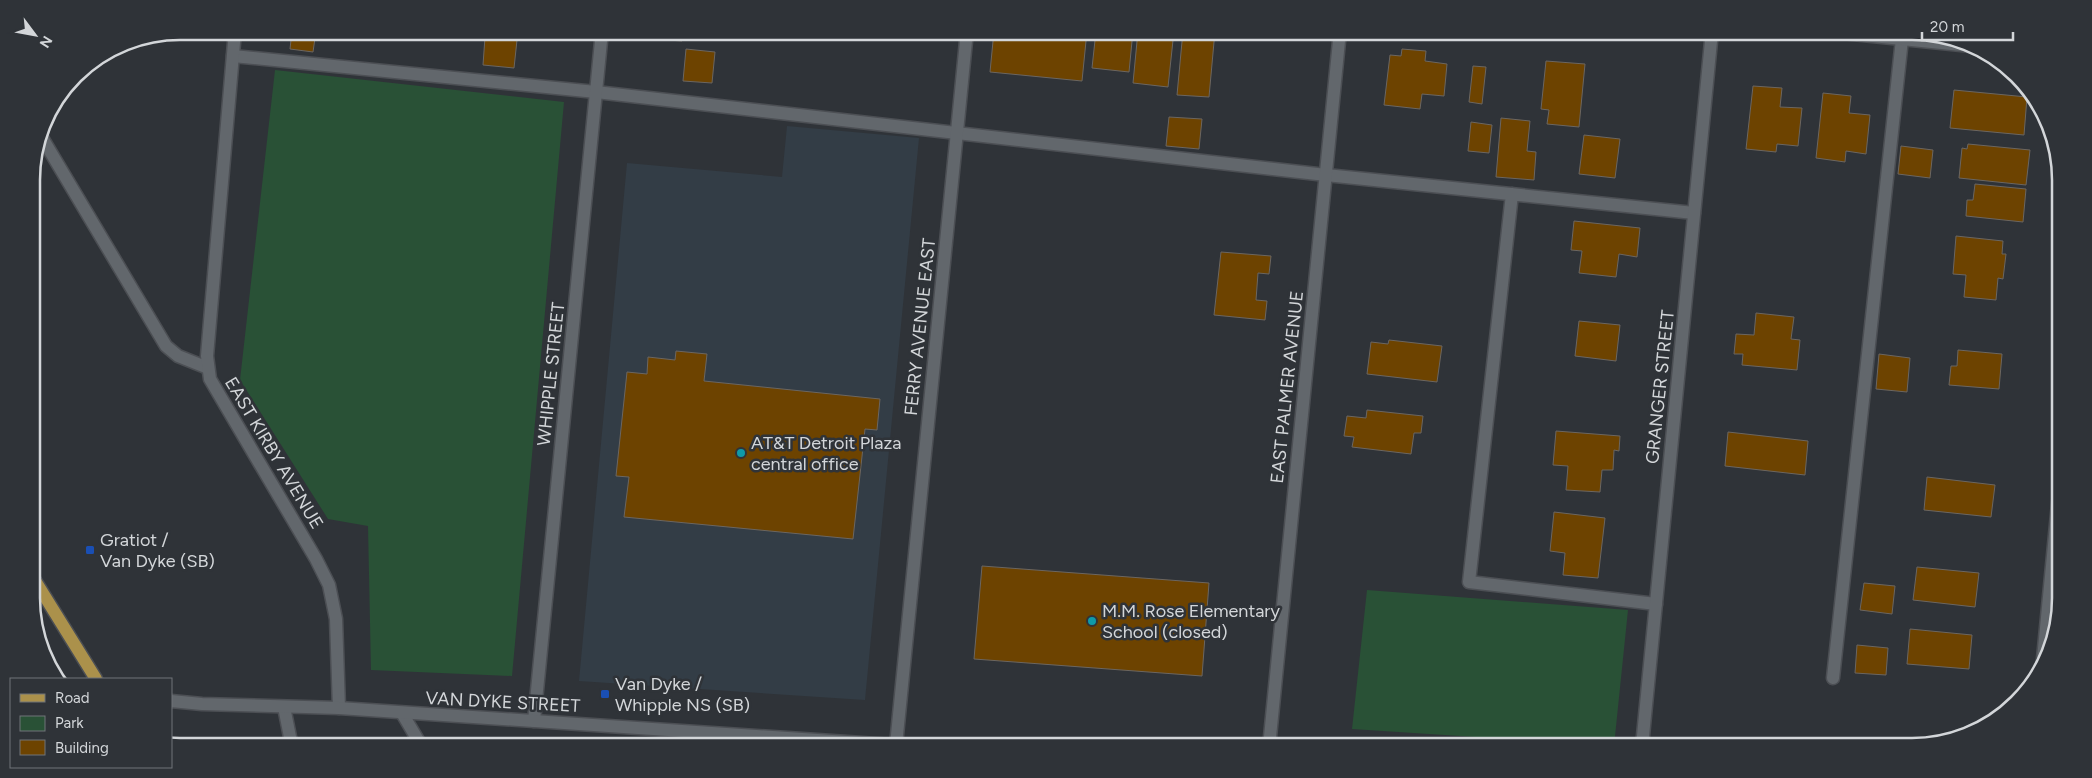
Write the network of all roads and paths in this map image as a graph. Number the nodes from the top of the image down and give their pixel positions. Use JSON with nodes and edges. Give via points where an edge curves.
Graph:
{"nodes":[{"id":1,"x":235,"y":40,"type":"edge"},
{"id":2,"x":601,"y":40,"type":"edge"},
{"id":3,"x":966,"y":40,"type":"edge"},
{"id":4,"x":1339,"y":40,"type":"edge"},
{"id":5,"x":1711,"y":40,"type":"edge"},
{"id":6,"x":1902,"y":40,"type":"edge"},
{"id":7,"x":1912,"y":40,"type":"edge"},
{"id":8,"x":1939,"y":43,"type":"edge"},
{"id":9,"x":233,"y":56,"type":"junction"},
{"id":10,"x":596,"y":92,"type":"junction"},
{"id":11,"x":957,"y":133,"type":"junction"},
{"id":12,"x":45,"y":143,"type":"edge"},
{"id":13,"x":1326,"y":175,"type":"junction"},
{"id":14,"x":1512,"y":194,"type":"junction"},
{"id":15,"x":1694,"y":213,"type":"junction"},
{"id":16,"x":208,"y":368,"type":"junction"},
{"id":17,"x":2052,"y":566,"type":"edge"},
{"id":18,"x":40,"y":589,"type":"edge"},
{"id":19,"x":1656,"y":604,"type":"junction"},
{"id":20,"x":2044,"y":645,"type":"edge"},
{"id":21,"x":95,"y":678,"type":"edge"},
{"id":22,"x":1833,"y":678,"type":"dead end"},
{"id":23,"x":172,"y":701,"type":"edge"},
{"id":24,"x":284,"y":707,"type":"junction"},
{"id":25,"x":339,"y":708,"type":"junction"},
{"id":26,"x":402,"y":713,"type":"junction"},
{"id":27,"x":534,"y":721,"type":"junction"},
{"id":28,"x":290,"y":738,"type":"edge"},
{"id":29,"x":417,"y":738,"type":"edge"},
{"id":30,"x":790,"y":738,"type":"edge"},
{"id":31,"x":897,"y":738,"type":"edge"},
{"id":32,"x":1270,"y":738,"type":"edge"},
{"id":33,"x":1643,"y":738,"type":"edge"}],
"edges":[{"from":1,"to":9,"type":"street","name":"EAST KIRBY AVENUE"},
{"from":2,"to":10,"type":"street","name":"WHIPPLE STREET"},
{"from":3,"to":11,"type":"street","name":"FERRY AVENUE EAST"},
{"from":4,"to":13,"type":"street","name":"EAST PALMER AVENUE"},
{"from":5,"to":15,"type":"street","name":"GRANGER STREET"},
{"from":6,"to":22,"type":"street"},
{"from":7,"to":8,"type":"street"},
{"from":9,"to":10,"type":"street"},
{"from":9,"to":16,"type":"street","name":"EAST KIRBY AVENUE"},
{"from":10,"to":11,"type":"street"},
{"from":10,"to":27,"type":"street","name":"WHIPPLE STREET"},
{"from":11,"to":13,"type":"street"},
{"from":11,"to":31,"type":"street","name":"FERRY AVENUE EAST"},
{"from":12,"to":16,"type":"street","via":[[166,346],[178,356]]},
{"from":13,"to":14,"type":"street"},
{"from":13,"to":32,"type":"street","name":"EAST PALMER AVENUE"},
{"from":14,"to":15,"type":"street"},
{"from":14,"to":19,"type":"street","via":[[1470,582]]},
{"from":15,"to":19,"type":"street","name":"GRANGER STREET"},
{"from":16,"to":25,"type":"street","name":"EAST KIRBY AVENUE","via":[[220,399],[329,585],[336,619]]},
{"from":17,"to":20,"type":"street"},
{"from":18,"to":21,"type":"main road"},
{"from":19,"to":33,"type":"street","name":"GRANGER STREET"},
{"from":23,"to":24,"type":"street","name":"VAN DYKE STREET"},
{"from":24,"to":25,"type":"street","name":"VAN DYKE STREET"},
{"from":24,"to":28,"type":"street"},
{"from":25,"to":26,"type":"street","name":"VAN DYKE STREET"},
{"from":26,"to":27,"type":"street","name":"VAN DYKE STREET"},
{"from":26,"to":29,"type":"street"},
{"from":27,"to":30,"type":"street","name":"VAN DYKE STREET"}]}
